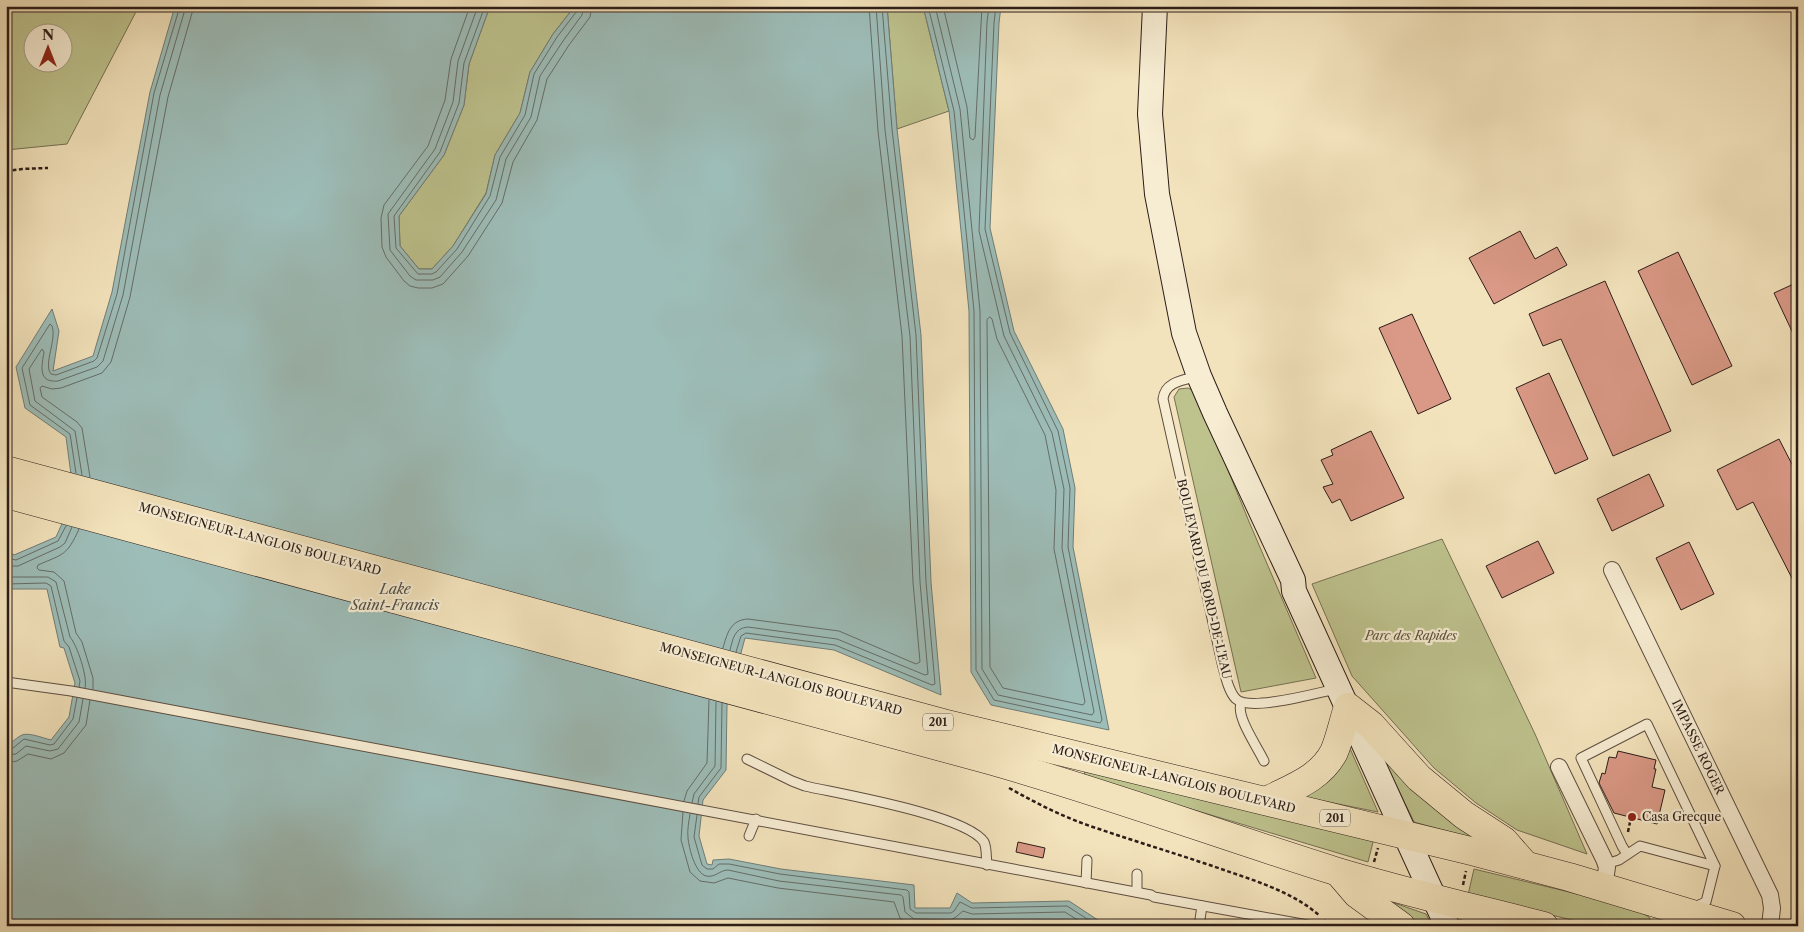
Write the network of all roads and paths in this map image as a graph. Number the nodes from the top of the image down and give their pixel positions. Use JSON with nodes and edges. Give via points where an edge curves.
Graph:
{"nodes":[{"id":1,"x":1155,"y":6,"type":"edge"},
{"id":2,"x":48,"y":168,"type":"dead end"},
{"id":3,"x":6,"y":171,"type":"edge"},
{"id":4,"x":1199,"y":376,"type":"junction"},
{"id":5,"x":6,"y":470,"type":"edge"},
{"id":6,"x":6,"y":494,"type":"edge"},
{"id":7,"x":72,"y":500,"type":"junction"},
{"id":8,"x":1612,"y":570,"type":"dead end"},
{"id":9,"x":734,"y":678,"type":"junction"},
{"id":10,"x":6,"y":682,"type":"edge"},
{"id":11,"x":1344,"y":698,"type":"junction"},
{"id":12,"x":1241,"y":702,"type":"junction"},
{"id":13,"x":747,"y":759,"type":"dead end"},
{"id":14,"x":1264,"y":760,"type":"dead end"},
{"id":15,"x":1559,"y":767,"type":"dead end"},
{"id":16,"x":1002,"y":784,"type":"dead end"},
{"id":17,"x":1266,"y":801,"type":"junction"},
{"id":18,"x":756,"y":819,"type":"junction"},
{"id":19,"x":749,"y":836,"type":"dead end"},
{"id":20,"x":1391,"y":838,"type":"junction"},
{"id":21,"x":1627,"y":854,"type":"junction"},
{"id":22,"x":1087,"y":860,"type":"dead end"},
{"id":23,"x":1374,"y":863,"type":"dead end"},
{"id":24,"x":987,"y":865,"type":"junction"},
{"id":25,"x":1525,"y":865,"type":"junction"},
{"id":26,"x":1715,"y":866,"type":"junction"},
{"id":27,"x":1467,"y":867,"type":"dead end"},
{"id":28,"x":1338,"y":872,"type":"junction"},
{"id":29,"x":1137,"y":874,"type":"dead end"},
{"id":30,"x":1605,"y":876,"type":"junction"},
{"id":31,"x":1086,"y":883,"type":"junction"},
{"id":32,"x":1137,"y":892,"type":"junction"},
{"id":33,"x":1461,"y":892,"type":"dead end"},
{"id":34,"x":1435,"y":898,"type":"junction"},
{"id":35,"x":1202,"y":906,"type":"junction"},
{"id":36,"x":1681,"y":919,"type":"edge"},
{"id":37,"x":1199,"y":926,"type":"edge"},
{"id":38,"x":1313,"y":926,"type":"edge"},
{"id":39,"x":1328,"y":926,"type":"edge"},
{"id":40,"x":1401,"y":926,"type":"edge"},
{"id":41,"x":1446,"y":926,"type":"edge"},
{"id":42,"x":1544,"y":926,"type":"edge"},
{"id":43,"x":1732,"y":926,"type":"edge"},
{"id":44,"x":1770,"y":926,"type":"edge"}],
"edges":[{"from":1,"to":4,"type":"street","via":[[1150,114],[1157,194],[1184,333]]},
{"from":2,"to":3,"type":"path"},
{"from":4,"to":11,"type":"street"},
{"from":4,"to":12,"type":"lane","name":"BOULEVARD DU BORD-DE-L'EAU","via":[[1171,384],[1163,399],[1222,663],[1232,694]]},
{"from":5,"to":7,"type":"highway","name":"MONSEIGNEUR-LANGLOIS BOULEVARD","number":"201"},
{"from":6,"to":7,"type":"highway","name":"MONSEIGNEUR-LANGLOIS BOULEVARD","number":"201"},
{"from":7,"to":9,"type":"highway","name":"MONSEIGNEUR-LANGLOIS BOULEVARD","number":"201"},
{"from":8,"to":44,"type":"street","name":"IMPASSE ROGER","via":[[1770,896]]},
{"from":9,"to":17,"type":"highway","name":"MONSEIGNEUR-LANGLOIS BOULEVARD","number":"201","via":[[942,723]]},
{"from":9,"to":28,"type":"highway","name":"MONSEIGNEUR-LANGLOIS BOULEVARD","number":"201"},
{"from":10,"to":18,"type":"lane","via":[[71,691]]},
{"from":11,"to":12,"type":"lane","via":[[1262,704]]},
{"from":11,"to":17,"type":"highway","via":[[1334,752],[1321,770]]},
{"from":11,"to":20,"type":"street"},
{"from":11,"to":25,"type":"highway","via":[[1426,784],[1504,842]]},
{"from":12,"to":14,"type":"lane","via":[[1241,716]]},
{"from":13,"to":24,"type":"lane","via":[[806,786],[920,812],[963,827],[983,842]]},
{"from":15,"to":30,"type":"street"},
{"from":16,"to":39,"type":"path","via":[[1050,811],[1080,823],[1269,886],[1309,908]]},
{"from":17,"to":20,"type":"highway","name":"MONSEIGNEUR-LANGLOIS BOULEVARD","number":"201"},
{"from":18,"to":19,"type":"lane"},
{"from":18,"to":24,"type":"lane"},
{"from":20,"to":23,"type":"path"},
{"from":20,"to":25,"type":"highway","name":"MONSEIGNEUR-LANGLOIS BOULEVARD","number":"201"},
{"from":20,"to":34,"type":"street"},
{"from":21,"to":26,"type":"lane","via":[[1640,846]]},
{"from":21,"to":26,"type":"lane","via":[[1581,758],[1647,724]]},
{"from":21,"to":30,"type":"lane","via":[[1616,861]]},
{"from":22,"to":31,"type":"lane"},
{"from":24,"to":31,"type":"lane"},
{"from":25,"to":30,"type":"highway","name":"MONSEIGNEUR-LANGLOIS BOULEVARD","number":"201"},
{"from":26,"to":36,"type":"lane","via":[[1706,902]]},
{"from":27,"to":33,"type":"path"},
{"from":28,"to":34,"type":"highway","name":"MONSEIGNEUR-LANGLOIS BOULEVARD","number":"201"},
{"from":28,"to":40,"type":"highway","via":[[1357,894]]},
{"from":29,"to":32,"type":"lane"},
{"from":30,"to":36,"type":"highway","name":"MONSEIGNEUR-LANGLOIS BOULEVARD","number":"201"},
{"from":31,"to":32,"type":"lane"},
{"from":32,"to":35,"type":"lane"},
{"from":34,"to":41,"type":"street"},
{"from":34,"to":42,"type":"highway","name":"MONSEIGNEUR-LANGLOIS BOULEVARD","number":"201"},
{"from":35,"to":37,"type":"lane"},
{"from":35,"to":38,"type":"lane"},
{"from":36,"to":43,"type":"highway","name":"MONSEIGNEUR-LANGLOIS BOULEVARD","number":"201"}]}
